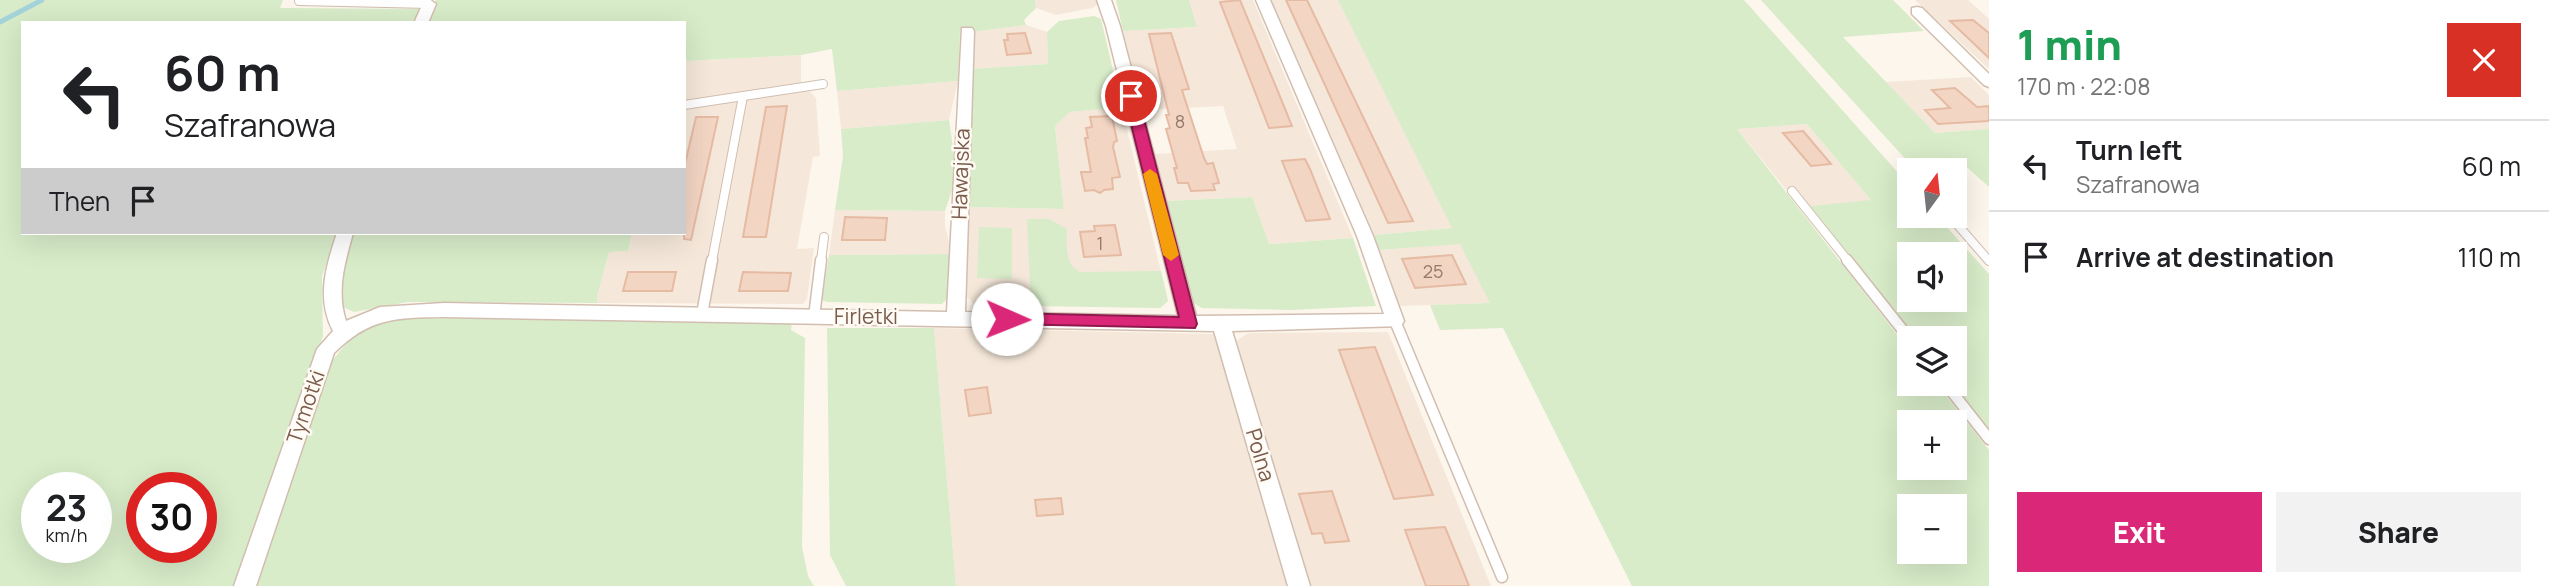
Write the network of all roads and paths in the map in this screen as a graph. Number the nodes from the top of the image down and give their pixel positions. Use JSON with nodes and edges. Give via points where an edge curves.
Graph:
{"nodes":[{"id":1,"x":1104,"y":0,"type":"edge"},
{"id":2,"x":1263,"y":0,"type":"edge"},
{"id":3,"x":299,"y":1,"type":"edge"},
{"id":4,"x":429,"y":4,"type":"joint"},
{"id":5,"x":1917,"y":11,"type":"dead end"},
{"id":6,"x":422,"y":21,"type":"edge"},
{"id":7,"x":967,"y":31,"type":"dead end"},
{"id":8,"x":1989,"y":82,"type":"edge"},
{"id":9,"x":823,"y":84,"type":"dead end"},
{"id":10,"x":743,"y":96,"type":"junction"},
{"id":11,"x":686,"y":105,"type":"edge"},
{"id":12,"x":1792,"y":191,"type":"dead end"},
{"id":13,"x":1960,"y":228,"type":"edge"},
{"id":14,"x":344,"y":235,"type":"edge"},
{"id":15,"x":824,"y":237,"type":"dead end"},
{"id":16,"x":1989,"y":261,"type":"edge"},
{"id":17,"x":702,"y":314,"type":"junction"},
{"id":18,"x":814,"y":317,"type":"junction"},
{"id":19,"x":956,"y":318,"type":"junction"},
{"id":20,"x":1395,"y":321,"type":"junction"},
{"id":21,"x":1189,"y":324,"type":"junction"},
{"id":22,"x":1221,"y":324,"type":"junction"},
{"id":23,"x":1899,"y":326,"type":"edge"},
{"id":24,"x":342,"y":332,"type":"junction"},
{"id":25,"x":1955,"y":396,"type":"edge"},
{"id":26,"x":1989,"y":439,"type":"edge"},
{"id":27,"x":1502,"y":577,"type":"dead end"},
{"id":28,"x":245,"y":586,"type":"edge"},
{"id":29,"x":1299,"y":586,"type":"edge"}],
"edges":[{"from":1,"to":21,"type":"street"},
{"from":2,"to":20,"type":"street","via":[[1365,236]]},
{"from":3,"to":4,"type":"lane"},
{"from":4,"to":6,"type":"street"},
{"from":5,"to":8,"type":"street"},
{"from":7,"to":19,"type":"street","name":"Hawajska"},
{"from":9,"to":10,"type":"lane"},
{"from":10,"to":11,"type":"lane"},
{"from":10,"to":17,"type":"lane"},
{"from":12,"to":23,"type":"lane"},
{"from":13,"to":16,"type":"lane"},
{"from":14,"to":24,"type":"street","via":[[333,275],[331,306]]},
{"from":15,"to":18,"type":"lane"},
{"from":17,"to":18,"type":"street","name":"Firletki"},
{"from":17,"to":24,"type":"street","name":"Firletki","via":[[391,312],[361,320]]},
{"from":18,"to":19,"type":"street","name":"Firletki"},
{"from":19,"to":21,"type":"street","name":"Firletki"},
{"from":20,"to":22,"type":"street","name":"Firletki"},
{"from":20,"to":27,"type":"lane"},
{"from":21,"to":22,"type":"street","name":"Firletki"},
{"from":22,"to":29,"type":"street","name":"Polna"},
{"from":24,"to":28,"type":"street","name":"Tymotki","via":[[326,349]]},
{"from":25,"to":26,"type":"lane"}]}
